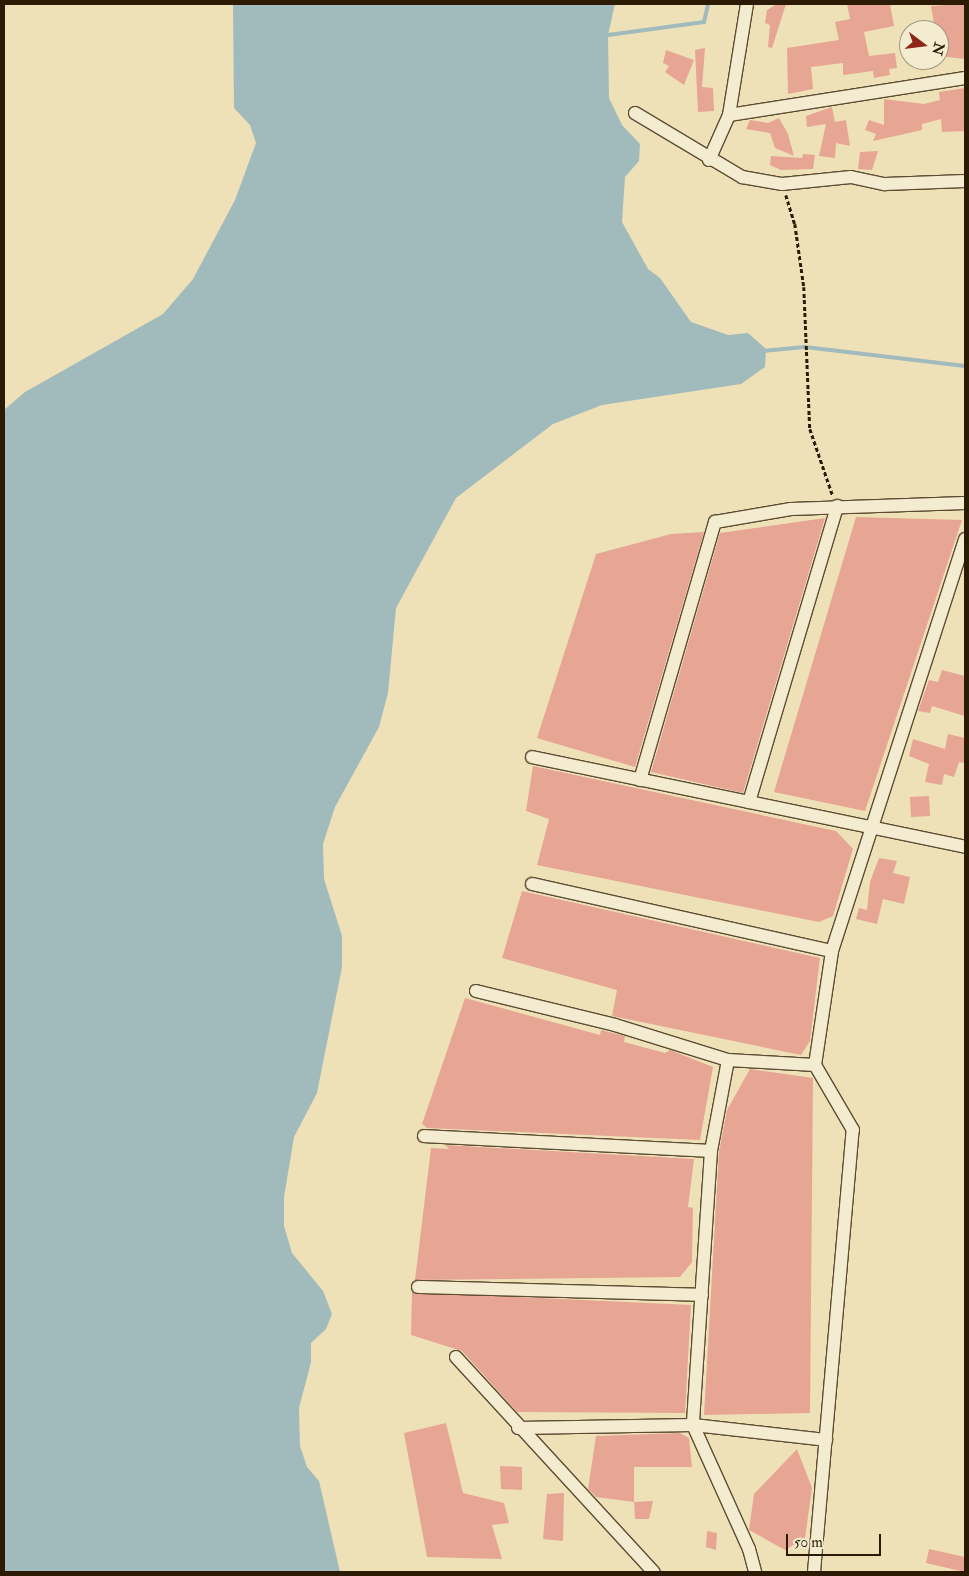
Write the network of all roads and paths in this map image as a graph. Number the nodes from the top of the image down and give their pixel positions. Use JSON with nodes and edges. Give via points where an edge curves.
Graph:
{"nodes":[{"id":1,"x":747,"y":4,"type":"edge"},
{"id":2,"x":965,"y":78,"type":"edge"},
{"id":3,"x":635,"y":113,"type":"dead end"},
{"id":4,"x":729,"y":115,"type":"junction"},
{"id":5,"x":709,"y":160,"type":"junction"},
{"id":6,"x":965,"y":181,"type":"edge"},
{"id":7,"x":782,"y":184,"type":"junction"},
{"id":8,"x":965,"y":503,"type":"edge"},
{"id":9,"x":837,"y":506,"type":"junction"},
{"id":10,"x":965,"y":539,"type":"edge"},
{"id":11,"x":532,"y":757,"type":"dead end"},
{"id":12,"x":640,"y":780,"type":"junction"},
{"id":13,"x":750,"y":802,"type":"junction"},
{"id":14,"x":875,"y":827,"type":"junction"},
{"id":15,"x":965,"y":847,"type":"edge"},
{"id":16,"x":532,"y":884,"type":"dead end"},
{"id":17,"x":832,"y":951,"type":"junction"},
{"id":18,"x":476,"y":991,"type":"dead end"},
{"id":19,"x":728,"y":1060,"type":"junction"},
{"id":20,"x":815,"y":1065,"type":"junction"},
{"id":21,"x":424,"y":1136,"type":"dead end"},
{"id":22,"x":711,"y":1151,"type":"junction"},
{"id":23,"x":418,"y":1287,"type":"dead end"},
{"id":24,"x":702,"y":1294,"type":"junction"},
{"id":25,"x":456,"y":1357,"type":"dead end"},
{"id":26,"x":694,"y":1425,"type":"junction"},
{"id":27,"x":518,"y":1428,"type":"junction"},
{"id":28,"x":826,"y":1440,"type":"junction"},
{"id":29,"x":654,"y":1572,"type":"edge"},
{"id":30,"x":755,"y":1572,"type":"edge"},
{"id":31,"x":814,"y":1572,"type":"edge"}],
"edges":[{"from":1,"to":4,"type":"street"},
{"from":2,"to":4,"type":"street"},
{"from":3,"to":5,"type":"street"},
{"from":4,"to":5,"type":"street"},
{"from":5,"to":7,"type":"street","via":[[742,177]]},
{"from":6,"to":7,"type":"street","via":[[885,184],[851,177]]},
{"from":7,"to":9,"type":"path","via":[[795,224],[804,287],[810,429]]},
{"from":8,"to":9,"type":"street"},
{"from":9,"to":12,"type":"street","via":[[715,522]]},
{"from":9,"to":13,"type":"street"},
{"from":10,"to":14,"type":"street"},
{"from":11,"to":12,"type":"street"},
{"from":12,"to":13,"type":"street"},
{"from":13,"to":14,"type":"street"},
{"from":14,"to":15,"type":"street"},
{"from":14,"to":17,"type":"street"},
{"from":16,"to":17,"type":"street"},
{"from":17,"to":20,"type":"street"},
{"from":18,"to":19,"type":"street","via":[[615,1025]]},
{"from":19,"to":20,"type":"street"},
{"from":19,"to":22,"type":"street"},
{"from":20,"to":28,"type":"street","via":[[853,1130]]},
{"from":21,"to":22,"type":"street"},
{"from":22,"to":24,"type":"street"},
{"from":23,"to":24,"type":"street"},
{"from":24,"to":26,"type":"street"},
{"from":25,"to":27,"type":"street"},
{"from":26,"to":27,"type":"street"},
{"from":26,"to":28,"type":"street"},
{"from":26,"to":30,"type":"street","via":[[749,1549]]},
{"from":27,"to":29,"type":"street"},
{"from":28,"to":31,"type":"street"}]}
